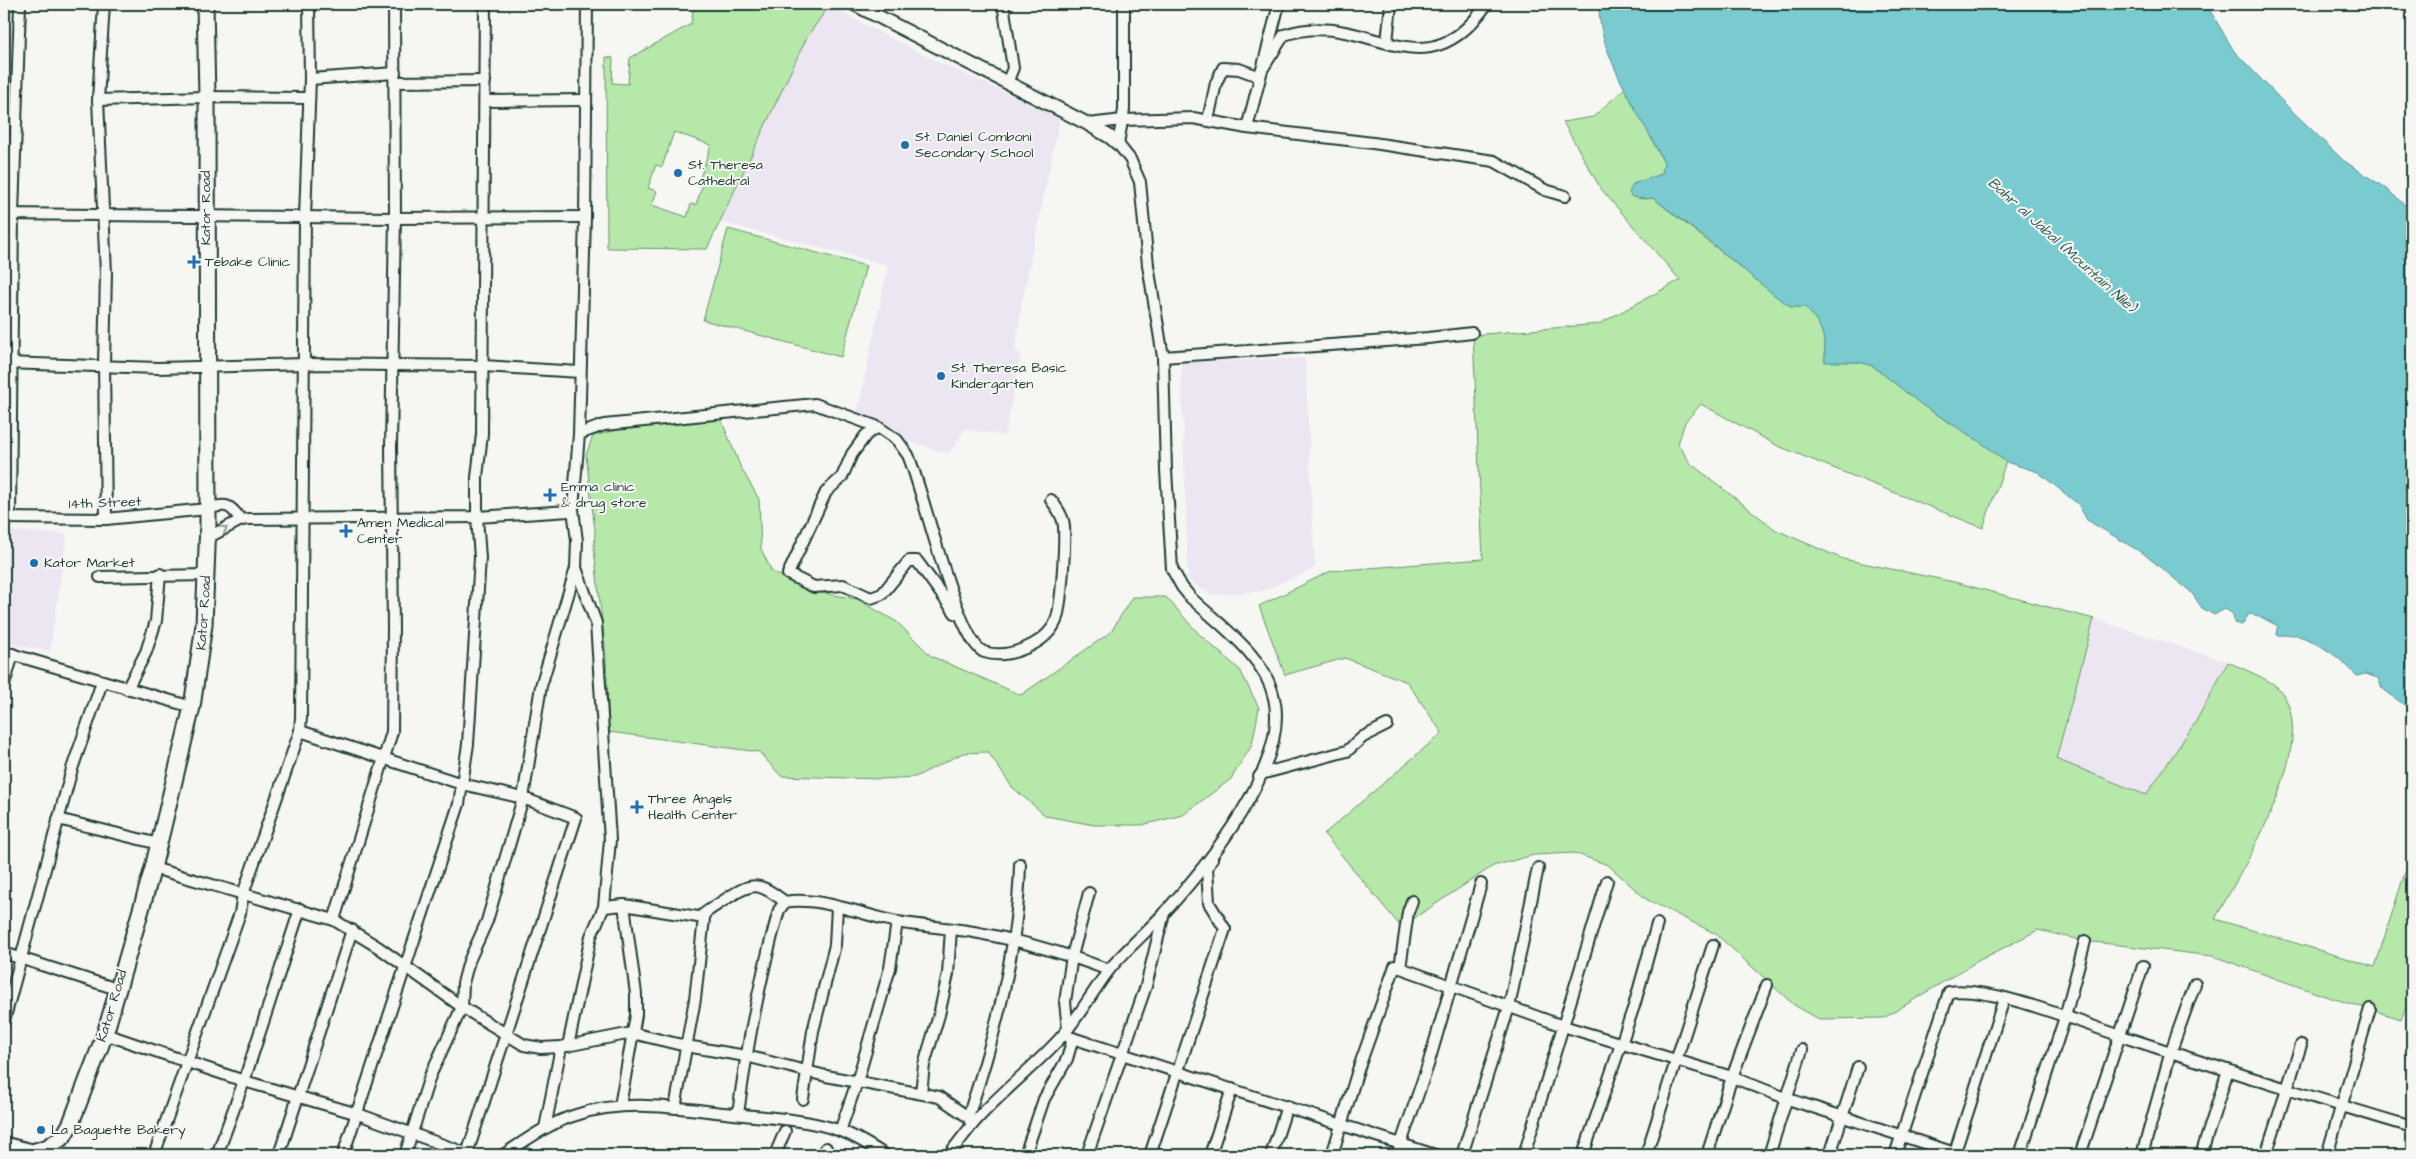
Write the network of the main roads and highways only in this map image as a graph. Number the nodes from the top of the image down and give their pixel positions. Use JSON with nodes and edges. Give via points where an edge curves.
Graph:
{"nodes":[{"id":1,"x":205,"y":4,"type":"edge"},
{"id":2,"x":4,"y":1145,"type":"edge"},
{"id":3,"x":46,"y":1152,"type":"edge"}],
"edges":[{"from":1,"to":3,"type":"main road","name":"Kator Road","via":[[208,367],[204,625],[192,707],[153,868],[118,989],[71,1123],[63,1137]]},
{"from":2,"to":3,"type":"main road","name":"Kator Road"}]}
